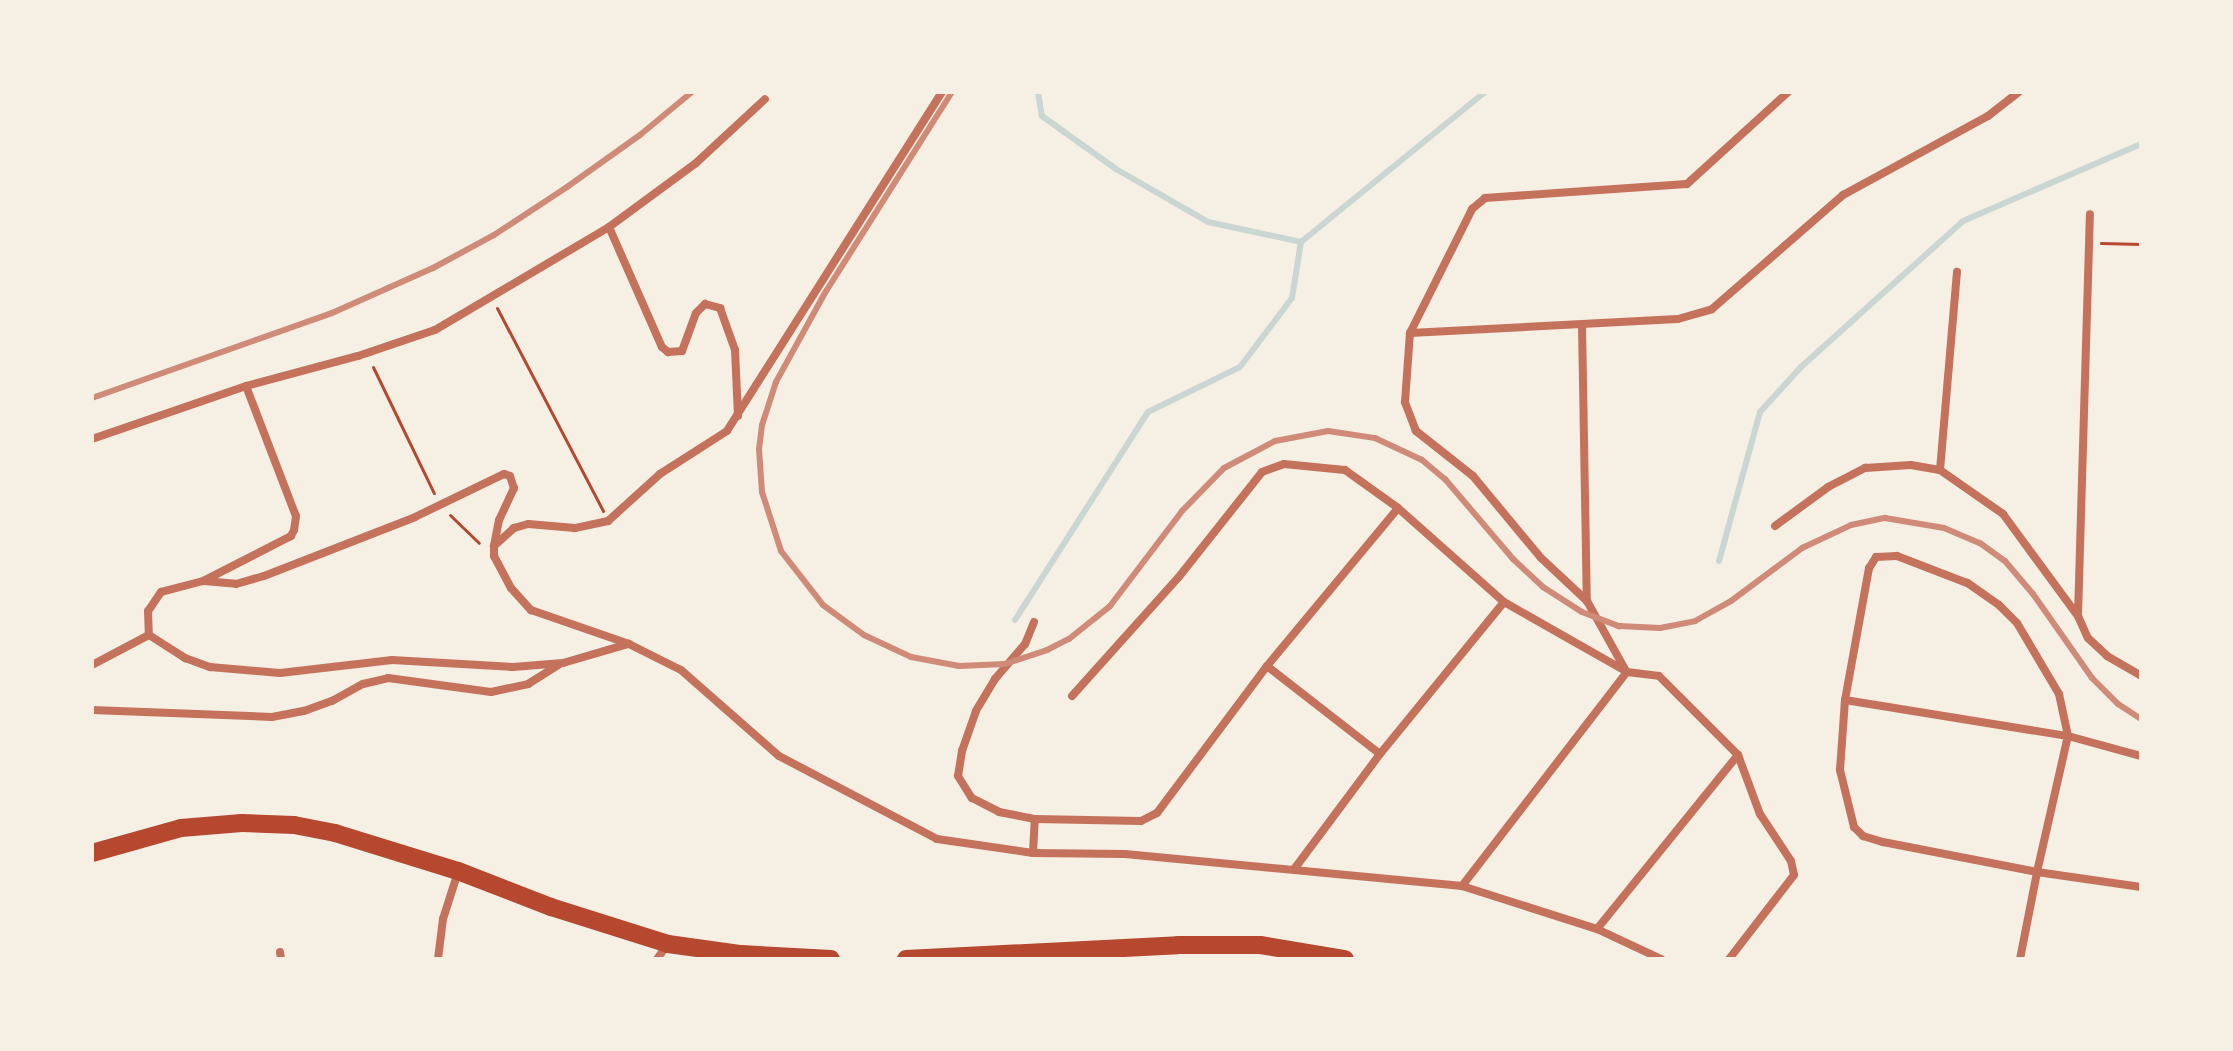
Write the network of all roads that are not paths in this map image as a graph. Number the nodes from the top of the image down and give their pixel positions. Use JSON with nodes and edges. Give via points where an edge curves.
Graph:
{"nodes":[{"id":1,"x":942,"y":92,"type":"edge"},
{"id":2,"x":1788,"y":92,"type":"edge"},
{"id":3,"x":2019,"y":92,"type":"edge"},
{"id":4,"x":765,"y":99,"type":"dead end"},
{"id":5,"x":2090,"y":214,"type":"dead end"},
{"id":6,"x":609,"y":227,"type":"junction"},
{"id":7,"x":1957,"y":272,"type":"dead end"},
{"id":8,"x":1582,"y":325,"type":"junction"},
{"id":9,"x":1410,"y":333,"type":"junction"},
{"id":10,"x":246,"y":386,"type":"junction"},
{"id":11,"x":738,"y":417,"type":"junction"},
{"id":12,"x":92,"y":439,"type":"edge"},
{"id":13,"x":1940,"y":470,"type":"junction"},
{"id":14,"x":1398,"y":508,"type":"junction"},
{"id":15,"x":1775,"y":526,"type":"dead end"},
{"id":16,"x":494,"y":551,"type":"junction"},
{"id":17,"x":203,"y":581,"type":"junction"},
{"id":18,"x":1587,"y":601,"type":"junction"},
{"id":19,"x":1504,"y":602,"type":"junction"},
{"id":20,"x":2078,"y":616,"type":"junction"},
{"id":21,"x":1034,"y":622,"type":"dead end"},
{"id":22,"x":149,"y":635,"type":"junction"},
{"id":23,"x":629,"y":644,"type":"junction"},
{"id":24,"x":563,"y":663,"type":"junction"},
{"id":25,"x":92,"y":665,"type":"edge"},
{"id":26,"x":1267,"y":666,"type":"junction"},
{"id":27,"x":1627,"y":672,"type":"junction"},
{"id":28,"x":2141,"y":676,"type":"edge"},
{"id":29,"x":1072,"y":696,"type":"dead end"},
{"id":30,"x":1845,"y":700,"type":"junction"},
{"id":31,"x":92,"y":710,"type":"edge"},
{"id":32,"x":2068,"y":736,"type":"junction"},
{"id":33,"x":1380,"y":754,"type":"junction"},
{"id":34,"x":1738,"y":755,"type":"junction"},
{"id":35,"x":2141,"y":756,"type":"edge"},
{"id":36,"x":1035,"y":819,"type":"junction"},
{"id":37,"x":92,"y":853,"type":"edge"},
{"id":38,"x":1033,"y":853,"type":"junction"},
{"id":39,"x":1295,"y":868,"type":"junction"},
{"id":40,"x":458,"y":871,"type":"junction"},
{"id":41,"x":2037,"y":872,"type":"junction"},
{"id":42,"x":1462,"y":886,"type":"junction"},
{"id":43,"x":2141,"y":887,"type":"edge"},
{"id":44,"x":1597,"y":929,"type":"junction"},
{"id":45,"x":663,"y":951,"type":"edge"},
{"id":46,"x":438,"y":959,"type":"edge"},
{"id":47,"x":831,"y":959,"type":"edge"},
{"id":48,"x":906,"y":959,"type":"edge"},
{"id":49,"x":1345,"y":959,"type":"edge"},
{"id":50,"x":1661,"y":959,"type":"edge"},
{"id":51,"x":1729,"y":959,"type":"edge"},
{"id":52,"x":2020,"y":959,"type":"edge"}],
"edges":[{"from":1,"to":11,"type":"street"},
{"from":2,"to":9,"type":"street","via":[[1687,184],[1485,198],[1472,209]]},
{"from":3,"to":8,"type":"street","via":[[1988,116],[1843,195],[1712,309],[1678,319]]},
{"from":4,"to":6,"type":"street","via":[[696,163]]},
{"from":5,"to":20,"type":"street"},
{"from":6,"to":10,"type":"street","via":[[435,330]]},
{"from":6,"to":11,"type":"street","via":[[668,352],[682,351],[693,318],[705,304],[720,308],[735,350]]},
{"from":7,"to":13,"type":"street"},
{"from":8,"to":9,"type":"street"},
{"from":8,"to":18,"type":"street"},
{"from":9,"to":18,"type":"street","via":[[1405,402],[1416,431],[1473,476],[1541,558]]},
{"from":10,"to":12,"type":"street"},
{"from":10,"to":17,"type":"street","via":[[296,523],[291,536]]},
{"from":11,"to":16,"type":"street","via":[[716,441],[660,474],[608,521],[575,528],[521,524]]},
{"from":13,"to":15,"type":"street","via":[[1911,465],[1865,468],[1828,487]]},
{"from":13,"to":20,"type":"street","via":[[2003,514]]},
{"from":14,"to":19,"type":"street"},
{"from":14,"to":26,"type":"street"},
{"from":14,"to":29,"type":"street","via":[[1345,470],[1284,464],[1262,472],[1178,578]]},
{"from":16,"to":17,"type":"street","via":[[499,520],[514,488],[510,476],[499,474],[440,506],[264,576],[223,585]]},
{"from":16,"to":23,"type":"street","via":[[511,588],[531,610]]},
{"from":17,"to":22,"type":"street","via":[[156,596],[146,621]]},
{"from":18,"to":27,"type":"street"},
{"from":19,"to":27,"type":"street"},
{"from":19,"to":33,"type":"street"},
{"from":20,"to":28,"type":"street","via":[[2097,647]]},
{"from":21,"to":36,"type":"street","via":[[1025,644],[976,711],[958,776],[972,798],[999,812]]},
{"from":22,"to":24,"type":"street","via":[[210,667],[280,673],[392,660],[513,667]]},
{"from":22,"to":25,"type":"street"},
{"from":23,"to":24,"type":"street"},
{"from":23,"to":38,"type":"street","via":[[681,670],[779,756],[937,839]]},
{"from":24,"to":31,"type":"street","via":[[528,684],[491,692],[388,678],[304,711],[272,717]]},
{"from":26,"to":33,"type":"street"},
{"from":26,"to":36,"type":"street","via":[[1149,819]]},
{"from":27,"to":34,"type":"street","via":[[1659,676]]},
{"from":27,"to":42,"type":"street"},
{"from":30,"to":32,"type":"street"},
{"from":30,"to":32,"type":"street","via":[[1869,568],[1876,557],[1897,556],[1967,583],[2017,623],[2054,681]]},
{"from":30,"to":41,"type":"street","via":[[1842,784],[1854,827],[1863,836]]},
{"from":32,"to":35,"type":"street"},
{"from":32,"to":41,"type":"street"},
{"from":33,"to":39,"type":"street"},
{"from":34,"to":44,"type":"street"},
{"from":34,"to":51,"type":"street","via":[[1760,814],[1791,861],[1794,875]]},
{"from":36,"to":38,"type":"street"},
{"from":37,"to":40,"type":"highway","via":[[181,828],[265,823],[335,833]]},
{"from":38,"to":39,"type":"street","via":[[1125,854]]},
{"from":39,"to":42,"type":"street"},
{"from":40,"to":45,"type":"highway"},
{"from":40,"to":46,"type":"street"},
{"from":41,"to":43,"type":"street"},
{"from":41,"to":52,"type":"street"},
{"from":42,"to":44,"type":"street"},
{"from":44,"to":50,"type":"street"},
{"from":45,"to":47,"type":"highway"},
{"from":48,"to":49,"type":"highway","via":[[1260,945]]}]}
